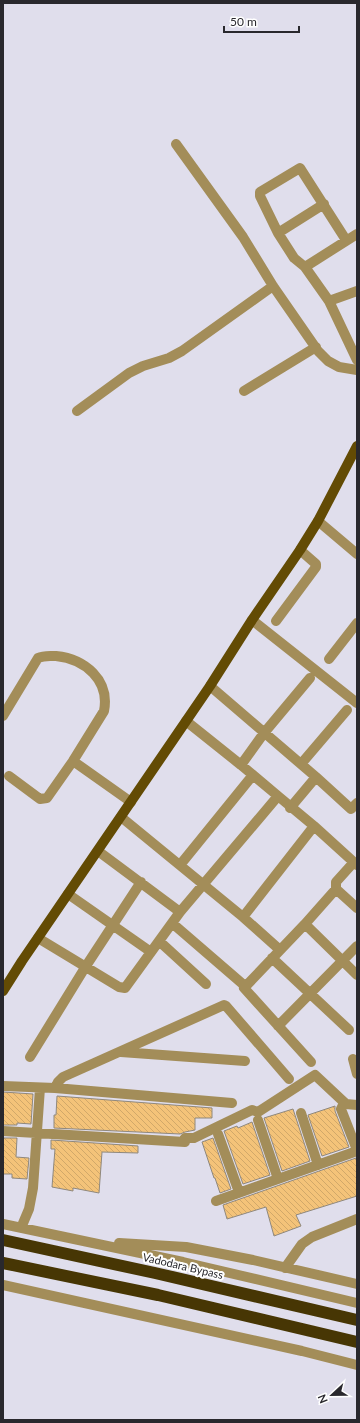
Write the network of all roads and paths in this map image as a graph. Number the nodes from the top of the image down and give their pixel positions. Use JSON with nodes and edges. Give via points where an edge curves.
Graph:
{"nodes":[{"id":1,"x":176,"y":144,"type":"dead end"},
{"id":2,"x":324,"y":204,"type":"junction"},
{"id":3,"x":278,"y":233,"type":"junction"},
{"id":4,"x":357,"y":234,"type":"edge"},
{"id":5,"x":346,"y":240,"type":"junction"},
{"id":6,"x":305,"y":267,"type":"junction"},
{"id":7,"x":273,"y":286,"type":"junction"},
{"id":8,"x":357,"y":291,"type":"edge"},
{"id":9,"x":329,"y":301,"type":"junction"},
{"id":10,"x":316,"y":347,"type":"junction"},
{"id":11,"x":357,"y":360,"type":"edge"},
{"id":12,"x":357,"y":370,"type":"edge"},
{"id":13,"x":244,"y":391,"type":"dead end"},
{"id":14,"x":77,"y":411,"type":"dead end"},
{"id":15,"x":356,"y":451,"type":"edge"},
{"id":16,"x":318,"y":521,"type":"junction"},
{"id":17,"x":300,"y":550,"type":"junction"},
{"id":18,"x":357,"y":554,"type":"edge"},
{"id":19,"x":252,"y":620,"type":"junction"},
{"id":20,"x":276,"y":621,"type":"dead end"},
{"id":21,"x":357,"y":623,"type":"edge"},
{"id":22,"x":329,"y":659,"type":"dead end"},
{"id":23,"x":310,"y":678,"type":"dead end"},
{"id":24,"x":210,"y":686,"type":"junction"},
{"id":25,"x":357,"y":703,"type":"edge"},
{"id":26,"x":347,"y":710,"type":"dead end"},
{"id":27,"x":3,"y":716,"type":"edge"},
{"id":28,"x":186,"y":721,"type":"junction"},
{"id":29,"x":264,"y":733,"type":"junction"},
{"id":30,"x":73,"y":761,"type":"junction"},
{"id":31,"x":301,"y":764,"type":"junction"},
{"id":32,"x":241,"y":765,"type":"junction"},
{"id":33,"x":253,"y":775,"type":"junction"},
{"id":34,"x":9,"y":776,"type":"dead end"},
{"id":35,"x":316,"y":777,"type":"junction"},
{"id":36,"x":278,"y":796,"type":"junction"},
{"id":37,"x":131,"y":802,"type":"junction"},
{"id":38,"x":290,"y":808,"type":"junction"},
{"id":39,"x":355,"y":809,"type":"edge"},
{"id":40,"x":121,"y":817,"type":"junction"},
{"id":41,"x":314,"y":826,"type":"junction"},
{"id":42,"x":98,"y":851,"type":"junction"},
{"id":43,"x":356,"y":863,"type":"edge"},
{"id":44,"x":180,"y":865,"type":"junction"},
{"id":45,"x":141,"y":882,"type":"junction"},
{"id":46,"x":202,"y":884,"type":"junction"},
{"id":47,"x":336,"y":889,"type":"junction"},
{"id":48,"x":68,"y":894,"type":"junction"},
{"id":49,"x":357,"y":908,"type":"edge"},
{"id":50,"x":180,"y":912,"type":"junction"},
{"id":51,"x":243,"y":917,"type":"junction"},
{"id":52,"x":172,"y":923,"type":"junction"},
{"id":53,"x":305,"y":924,"type":"junction"},
{"id":54,"x":112,"y":925,"type":"junction"},
{"id":55,"x":38,"y":938,"type":"junction"},
{"id":56,"x":159,"y":941,"type":"junction"},
{"id":57,"x":357,"y":946,"type":"edge"},
{"id":58,"x":280,"y":950,"type":"junction"},
{"id":59,"x":151,"y":952,"type":"junction"},
{"id":60,"x":272,"y":958,"type":"junction"},
{"id":61,"x":343,"y":961,"type":"junction"},
{"id":62,"x":86,"y":966,"type":"junction"},
{"id":63,"x":357,"y":975,"type":"edge"},
{"id":64,"x":206,"y":984,"type":"dead end"},
{"id":65,"x":245,"y":986,"type":"junction"},
{"id":66,"x":3,"y":991,"type":"edge"},
{"id":67,"x":310,"y":994,"type":"junction"},
{"id":68,"x":278,"y":1026,"type":"junction"},
{"id":69,"x":349,"y":1030,"type":"dead end"},
{"id":70,"x":119,"y":1052,"type":"junction"},
{"id":71,"x":30,"y":1057,"type":"dead end"},
{"id":72,"x":353,"y":1058,"type":"dead end"},
{"id":73,"x":245,"y":1061,"type":"dead end"},
{"id":74,"x":311,"y":1062,"type":"dead end"},
{"id":75,"x":357,"y":1074,"type":"edge"},
{"id":76,"x":289,"y":1079,"type":"dead end"},
{"id":77,"x":3,"y":1086,"type":"edge"},
{"id":78,"x":40,"y":1088,"type":"junction"},
{"id":79,"x":55,"y":1088,"type":"junction"},
{"id":80,"x":232,"y":1103,"type":"dead end"},
{"id":81,"x":346,"y":1104,"type":"junction"},
{"id":82,"x":357,"y":1105,"type":"edge"},
{"id":83,"x":301,"y":1113,"type":"dead end"},
{"id":84,"x":258,"y":1120,"type":"dead end"},
{"id":85,"x":3,"y":1131,"type":"edge"},
{"id":86,"x":37,"y":1132,"type":"junction"},
{"id":87,"x":218,"y":1134,"type":"dead end"},
{"id":88,"x":357,"y":1150,"type":"edge"},
{"id":89,"x":318,"y":1165,"type":"junction"},
{"id":90,"x":278,"y":1179,"type":"junction"},
{"id":91,"x":240,"y":1192,"type":"junction"},
{"id":92,"x":216,"y":1201,"type":"dead end"},
{"id":93,"x":357,"y":1219,"type":"edge"},
{"id":94,"x":3,"y":1224,"type":"edge"},
{"id":95,"x":20,"y":1228,"type":"junction"},
{"id":96,"x":3,"y":1240,"type":"edge"},
{"id":97,"x":89,"y":1242,"type":"junction"},
{"id":98,"x":3,"y":1263,"type":"edge"},
{"id":99,"x":285,"y":1268,"type":"junction"},
{"id":100,"x":357,"y":1284,"type":"edge"},
{"id":101,"x":3,"y":1285,"type":"edge"},
{"id":102,"x":357,"y":1303,"type":"edge"},
{"id":103,"x":357,"y":1320,"type":"edge"},
{"id":104,"x":357,"y":1342,"type":"edge"},
{"id":105,"x":357,"y":1365,"type":"edge"}],
"edges":[{"from":1,"to":7,"type":"street","via":[[243,237]]},
{"from":2,"to":3,"type":"street"},
{"from":2,"to":3,"type":"street","via":[[300,168],[260,192]]},
{"from":2,"to":5,"type":"street"},
{"from":3,"to":6,"type":"street","via":[[294,258]]},
{"from":4,"to":5,"type":"street"},
{"from":5,"to":6,"type":"street"},
{"from":6,"to":9,"type":"street"},
{"from":7,"to":10,"type":"street"},
{"from":7,"to":14,"type":"street","via":[[182,351],[129,373]]},
{"from":8,"to":9,"type":"street"},
{"from":9,"to":11,"type":"street"},
{"from":10,"to":12,"type":"street","via":[[328,361],[339,367]]},
{"from":10,"to":13,"type":"street"},
{"from":15,"to":16,"type":"main road"},
{"from":16,"to":17,"type":"main road"},
{"from":16,"to":18,"type":"street"},
{"from":17,"to":19,"type":"main road"},
{"from":17,"to":20,"type":"street","via":[[316,564],[316,567]]},
{"from":19,"to":24,"type":"main road"},
{"from":19,"to":25,"type":"street"},
{"from":21,"to":22,"type":"street"},
{"from":23,"to":29,"type":"street"},
{"from":24,"to":28,"type":"main road"},
{"from":24,"to":29,"type":"street"},
{"from":26,"to":31,"type":"street"},
{"from":27,"to":30,"type":"street","via":[[38,658],[44,656],[76,660],[94,672],[106,702],[104,711]]},
{"from":28,"to":32,"type":"street"},
{"from":28,"to":37,"type":"main road"},
{"from":29,"to":31,"type":"street"},
{"from":29,"to":32,"type":"street"},
{"from":30,"to":34,"type":"street","via":[[44,799]]},
{"from":30,"to":37,"type":"street"},
{"from":31,"to":35,"type":"street"},
{"from":32,"to":33,"type":"street"},
{"from":33,"to":36,"type":"street"},
{"from":33,"to":44,"type":"street"},
{"from":35,"to":38,"type":"street"},
{"from":35,"to":39,"type":"street"},
{"from":36,"to":38,"type":"street"},
{"from":36,"to":46,"type":"street"},
{"from":37,"to":40,"type":"main road"},
{"from":38,"to":41,"type":"street"},
{"from":40,"to":42,"type":"main road"},
{"from":40,"to":44,"type":"street"},
{"from":41,"to":43,"type":"street"},
{"from":41,"to":51,"type":"street"},
{"from":42,"to":45,"type":"street"},
{"from":42,"to":48,"type":"main road"},
{"from":43,"to":47,"type":"street","via":[[336,882]]},
{"from":44,"to":46,"type":"street"},
{"from":45,"to":50,"type":"street"},
{"from":45,"to":54,"type":"street"},
{"from":46,"to":50,"type":"street"},
{"from":46,"to":51,"type":"street"},
{"from":47,"to":49,"type":"street"},
{"from":47,"to":53,"type":"street"},
{"from":48,"to":54,"type":"street"},
{"from":48,"to":55,"type":"main road"},
{"from":50,"to":52,"type":"street"},
{"from":51,"to":58,"type":"street"},
{"from":52,"to":56,"type":"street"},
{"from":52,"to":65,"type":"street"},
{"from":53,"to":58,"type":"street"},
{"from":53,"to":61,"type":"street"},
{"from":54,"to":59,"type":"street"},
{"from":54,"to":62,"type":"street"},
{"from":55,"to":62,"type":"street"},
{"from":55,"to":66,"type":"main road"},
{"from":56,"to":59,"type":"street"},
{"from":56,"to":64,"type":"street"},
{"from":57,"to":61,"type":"street"},
{"from":58,"to":60,"type":"street"},
{"from":59,"to":62,"type":"street","via":[[125,988]]},
{"from":60,"to":65,"type":"street"},
{"from":60,"to":67,"type":"street"},
{"from":61,"to":63,"type":"street"},
{"from":61,"to":67,"type":"street"},
{"from":62,"to":71,"type":"street"},
{"from":65,"to":68,"type":"street"},
{"from":67,"to":68,"type":"street"},
{"from":67,"to":69,"type":"street"},
{"from":68,"to":74,"type":"street"},
{"from":70,"to":73,"type":"street"},
{"from":70,"to":76,"type":"street","via":[[224,1005]]},
{"from":70,"to":79,"type":"street","via":[[63,1077]]},
{"from":72,"to":75,"type":"street"},
{"from":77,"to":78,"type":"street"},
{"from":78,"to":79,"type":"street"},
{"from":78,"to":86,"type":"street"},
{"from":79,"to":80,"type":"street"},
{"from":81,"to":82,"type":"street"},
{"from":81,"to":86,"type":"street","via":[[315,1075],[258,1112],[252,1110],[185,1140]]},
{"from":81,"to":88,"type":"street","via":[[341,1108]]},
{"from":83,"to":89,"type":"street"},
{"from":84,"to":90,"type":"street"},
{"from":85,"to":86,"type":"street"},
{"from":86,"to":95,"type":"street","via":[[32,1198]]},
{"from":87,"to":91,"type":"street"},
{"from":88,"to":89,"type":"street"},
{"from":89,"to":90,"type":"street"},
{"from":90,"to":91,"type":"street"},
{"from":91,"to":92,"type":"street"},
{"from":93,"to":99,"type":"street","via":[[312,1237],[302,1244]]},
{"from":94,"to":95,"type":"street"},
{"from":95,"to":97,"type":"street"},
{"from":96,"to":103,"type":"highway","name":"Vadodara Bypass"},
{"from":97,"to":99,"type":"street","via":[[186,1247]]},
{"from":97,"to":102,"type":"street"},
{"from":98,"to":104,"type":"highway","via":[[158,1295]]},
{"from":99,"to":100,"type":"street"},
{"from":101,"to":105,"type":"street"}]}
